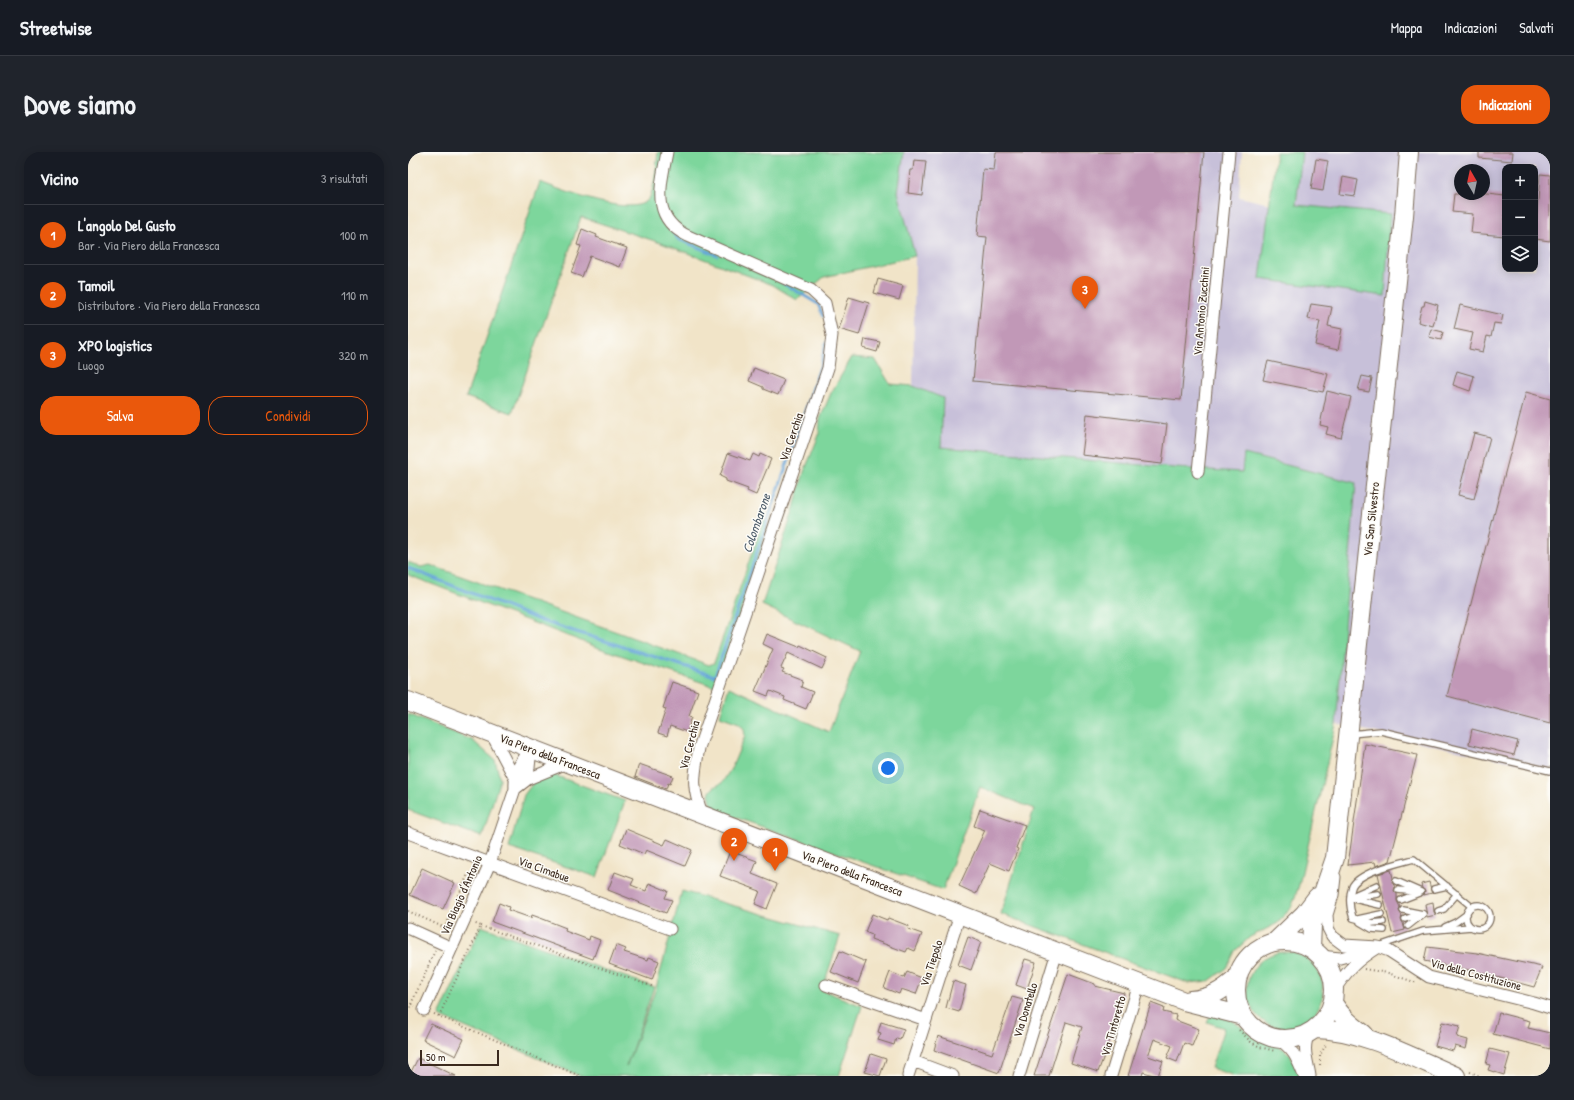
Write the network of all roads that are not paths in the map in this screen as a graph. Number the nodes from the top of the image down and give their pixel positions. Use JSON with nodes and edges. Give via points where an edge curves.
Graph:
{"nodes":[{"id":1,"x":667,"y":152,"type":"edge"},
{"id":2,"x":1229,"y":152,"type":"edge"},
{"id":3,"x":1409,"y":152,"type":"edge"},
{"id":4,"x":1198,"y":472,"type":"dead end"},
{"id":5,"x":408,"y":701,"type":"edge"},
{"id":6,"x":491,"y":733,"type":"junction"},
{"id":7,"x":1348,"y":734,"type":"junction"},
{"id":8,"x":531,"y":748,"type":"junction"},
{"id":9,"x":567,"y":763,"type":"junction"},
{"id":10,"x":1550,"y":771,"type":"edge"},
{"id":11,"x":514,"y":777,"type":"junction"},
{"id":12,"x":525,"y":781,"type":"junction"},
{"id":13,"x":515,"y":789,"type":"junction"},
{"id":14,"x":703,"y":815,"type":"junction"},
{"id":15,"x":408,"y":833,"type":"edge"},
{"id":16,"x":1334,"y":858,"type":"junction"},
{"id":17,"x":490,"y":863,"type":"junction"},
{"id":18,"x":1396,"y":881,"type":"dead end"},
{"id":19,"x":1376,"y":885,"type":"dead end"},
{"id":20,"x":1325,"y":886,"type":"junction"},
{"id":21,"x":1447,"y":886,"type":"junction"},
{"id":22,"x":1434,"y":889,"type":"dead end"},
{"id":23,"x":1398,"y":890,"type":"dead end"},
{"id":24,"x":1421,"y":892,"type":"junction"},
{"id":25,"x":1378,"y":894,"type":"dead end"},
{"id":26,"x":1457,"y":894,"type":"junction"},
{"id":27,"x":1350,"y":898,"type":"junction"},
{"id":28,"x":1401,"y":900,"type":"dead end"},
{"id":29,"x":1380,"y":905,"type":"dead end"},
{"id":30,"x":1472,"y":907,"type":"junction"},
{"id":31,"x":1403,"y":910,"type":"dead end"},
{"id":32,"x":1438,"y":911,"type":"dead end"},
{"id":33,"x":960,"y":914,"type":"junction"},
{"id":34,"x":1381,"y":914,"type":"dead end"},
{"id":35,"x":1423,"y":914,"type":"junction"},
{"id":36,"x":1466,"y":914,"type":"junction"},
{"id":37,"x":1405,"y":919,"type":"dead end"},
{"id":38,"x":1356,"y":920,"type":"junction"},
{"id":39,"x":1383,"y":922,"type":"dead end"},
{"id":40,"x":1408,"y":926,"type":"dead end"},
{"id":41,"x":1471,"y":927,"type":"junction"},
{"id":42,"x":408,"y":928,"type":"edge"},
{"id":43,"x":670,"y":929,"type":"dead end"},
{"id":44,"x":1384,"y":930,"type":"dead end"},
{"id":45,"x":1438,"y":930,"type":"junction"},
{"id":46,"x":1276,"y":941,"type":"junction"},
{"id":47,"x":1378,"y":947,"type":"junction"},
{"id":48,"x":452,"y":948,"type":"junction"},
{"id":49,"x":1057,"y":952,"type":"junction"},
{"id":50,"x":1316,"y":952,"type":"junction"},
{"id":51,"x":1139,"y":984,"type":"junction"},
{"id":52,"x":826,"y":985,"type":"dead end"},
{"id":53,"x":1333,"y":997,"type":"junction"},
{"id":54,"x":1220,"y":998,"type":"junction"},
{"id":55,"x":1184,"y":1001,"type":"junction"},
{"id":56,"x":1550,"y":1008,"type":"edge"},
{"id":57,"x":424,"y":1010,"type":"road end"},
{"id":58,"x":926,"y":1020,"type":"junction"},
{"id":59,"x":1241,"y":1023,"type":"junction"},
{"id":60,"x":1312,"y":1031,"type":"junction"},
{"id":61,"x":1380,"y":1044,"type":"junction"},
{"id":62,"x":1276,"y":1046,"type":"junction"},
{"id":63,"x":913,"y":1062,"type":"junction"},
{"id":64,"x":1461,"y":1073,"type":"edge"},
{"id":65,"x":908,"y":1076,"type":"edge"},
{"id":66,"x":953,"y":1076,"type":"edge"},
{"id":67,"x":1019,"y":1076,"type":"edge"},
{"id":68,"x":1111,"y":1076,"type":"edge"},
{"id":69,"x":1304,"y":1076,"type":"edge"},
{"id":70,"x":1310,"y":1076,"type":"edge"}],
"edges":[{"from":1,"to":14,"type":"street","name":"Via Cerchia","via":[[660,193],[661,204],[670,223],[688,236],[810,290],[825,303],[832,334],[828,368],[700,748],[693,778],[696,799]]},
{"from":2,"to":4,"type":"street","name":"Via Antonio Zucchini"},
{"from":3,"to":7,"type":"main road","name":"Via San Silvestro"},
{"from":5,"to":6,"type":"main road","name":"Via Piero della Francesca"},
{"from":6,"to":8,"type":"main road","name":"Via Piero della Francesca"},
{"from":6,"to":11,"type":"street","name":"Via Biagio d'Antonio"},
{"from":7,"to":10,"type":"lane","via":[[1381,731]]},
{"from":7,"to":16,"type":"main road","name":"Via San Silvestro"},
{"from":8,"to":9,"type":"main road","name":"Via Piero della Francesca"},
{"from":8,"to":11,"type":"street"},
{"from":8,"to":12,"type":"street","via":[[530,768]]},
{"from":9,"to":12,"type":"street"},
{"from":9,"to":14,"type":"main road","name":"Via Piero della Francesca"},
{"from":11,"to":13,"type":"street","name":"Via Biagio d'Antonio"},
{"from":12,"to":13,"type":"street"},
{"from":13,"to":17,"type":"street","name":"Via Biagio d'Antonio"},
{"from":14,"to":33,"type":"main road","name":"Via Piero della Francesca"},
{"from":15,"to":17,"type":"street","name":"Via Cimabue"},
{"from":16,"to":20,"type":"main road","name":"Via San Silvestro"},
{"from":16,"to":47,"type":"street","name":"Via della Costituzione","via":[[1333,895],[1327,915],[1328,928],[1332,936],[1344,945]]},
{"from":17,"to":43,"type":"street","name":"Via Cimabue"},
{"from":17,"to":48,"type":"street","name":"Via Biagio d'Antonio"},
{"from":18,"to":24,"type":"lane"},
{"from":19,"to":27,"type":"lane"},
{"from":20,"to":46,"type":"main road","name":"Via San Silvestro","via":[[1304,914]]},
{"from":20,"to":50,"type":"main road","name":"Via San Silvestro","via":[[1312,925]]},
{"from":21,"to":22,"type":"lane"},
{"from":21,"to":26,"type":"lane"},
{"from":21,"to":27,"type":"lane","via":[[1414,859],[1363,877],[1352,887]]},
{"from":23,"to":24,"type":"lane"},
{"from":24,"to":28,"type":"lane"},
{"from":25,"to":27,"type":"lane"},
{"from":26,"to":30,"type":"lane"},
{"from":26,"to":32,"type":"lane","via":[[1444,909]]},
{"from":27,"to":29,"type":"lane"},
{"from":27,"to":38,"type":"lane","via":[[1350,909]]},
{"from":30,"to":36,"type":"lane"},
{"from":30,"to":41,"type":"lane","via":[[1483,906],[1489,911],[1490,917],[1484,928],[1478,930]]},
{"from":31,"to":35,"type":"lane"},
{"from":33,"to":49,"type":"main road","name":"Via Piero della Francesca"},
{"from":33,"to":58,"type":"street","name":"Via Tiepolo"},
{"from":34,"to":38,"type":"lane"},
{"from":35,"to":37,"type":"lane"},
{"from":35,"to":40,"type":"lane"},
{"from":36,"to":41,"type":"lane"},
{"from":36,"to":45,"type":"lane"},
{"from":38,"to":39,"type":"lane"},
{"from":38,"to":44,"type":"lane","via":[[1372,929]]},
{"from":41,"to":45,"type":"lane"},
{"from":42,"to":48,"type":"street"},
{"from":45,"to":47,"type":"lane","via":[[1413,934]]},
{"from":46,"to":50,"type":"main road","via":[[1298,943]]},
{"from":46,"to":54,"type":"main road","via":[[1264,945],[1250,955]]},
{"from":47,"to":50,"type":"street","via":[[1340,958]]},
{"from":47,"to":53,"type":"street","via":[[1344,974]]},
{"from":47,"to":56,"type":"street","name":"Via della Costituzione","via":[[1389,951],[1429,977]]},
{"from":48,"to":57,"type":"street","name":"Via Biagio d'Antonio"},
{"from":49,"to":51,"type":"main road","name":"Via Piero della Francesca"},
{"from":49,"to":67,"type":"street","name":"Via Donatello"},
{"from":50,"to":53,"type":"main road","via":[[1328,966],[1333,979]]},
{"from":51,"to":55,"type":"main road","name":"Via Piero della Francesca"},
{"from":51,"to":68,"type":"street","name":"Via Tintoretto"},
{"from":52,"to":58,"type":"street"},
{"from":53,"to":60,"type":"main road","via":[[1323,1021]]},
{"from":53,"to":61,"type":"main road","via":[[1341,1016]]},
{"from":54,"to":55,"type":"main road","name":"Via Piero della Francesca"},
{"from":54,"to":55,"type":"main road","name":"Via Piero della Francesca","via":[[1218,993],[1202,999]]},
{"from":54,"to":59,"type":"main road","name":"Via Piero della Francesca"},
{"from":54,"to":59,"type":"main road","via":[[1235,986]]},
{"from":58,"to":63,"type":"street","name":"Via Tiepolo"},
{"from":59,"to":62,"type":"main road","via":[[1269,1037]]},
{"from":60,"to":61,"type":"main road","via":[[1329,1029],[1347,1032]]},
{"from":60,"to":62,"type":"main road","via":[[1300,1037],[1285,1039]]},
{"from":60,"to":70,"type":"street","via":[[1305,1046]]},
{"from":61,"to":64,"type":"main road"},
{"from":62,"to":69,"type":"street","via":[[1286,1044],[1294,1052]]},
{"from":63,"to":65,"type":"street","name":"Via Tiepolo"},
{"from":63,"to":66,"type":"street"}]}
